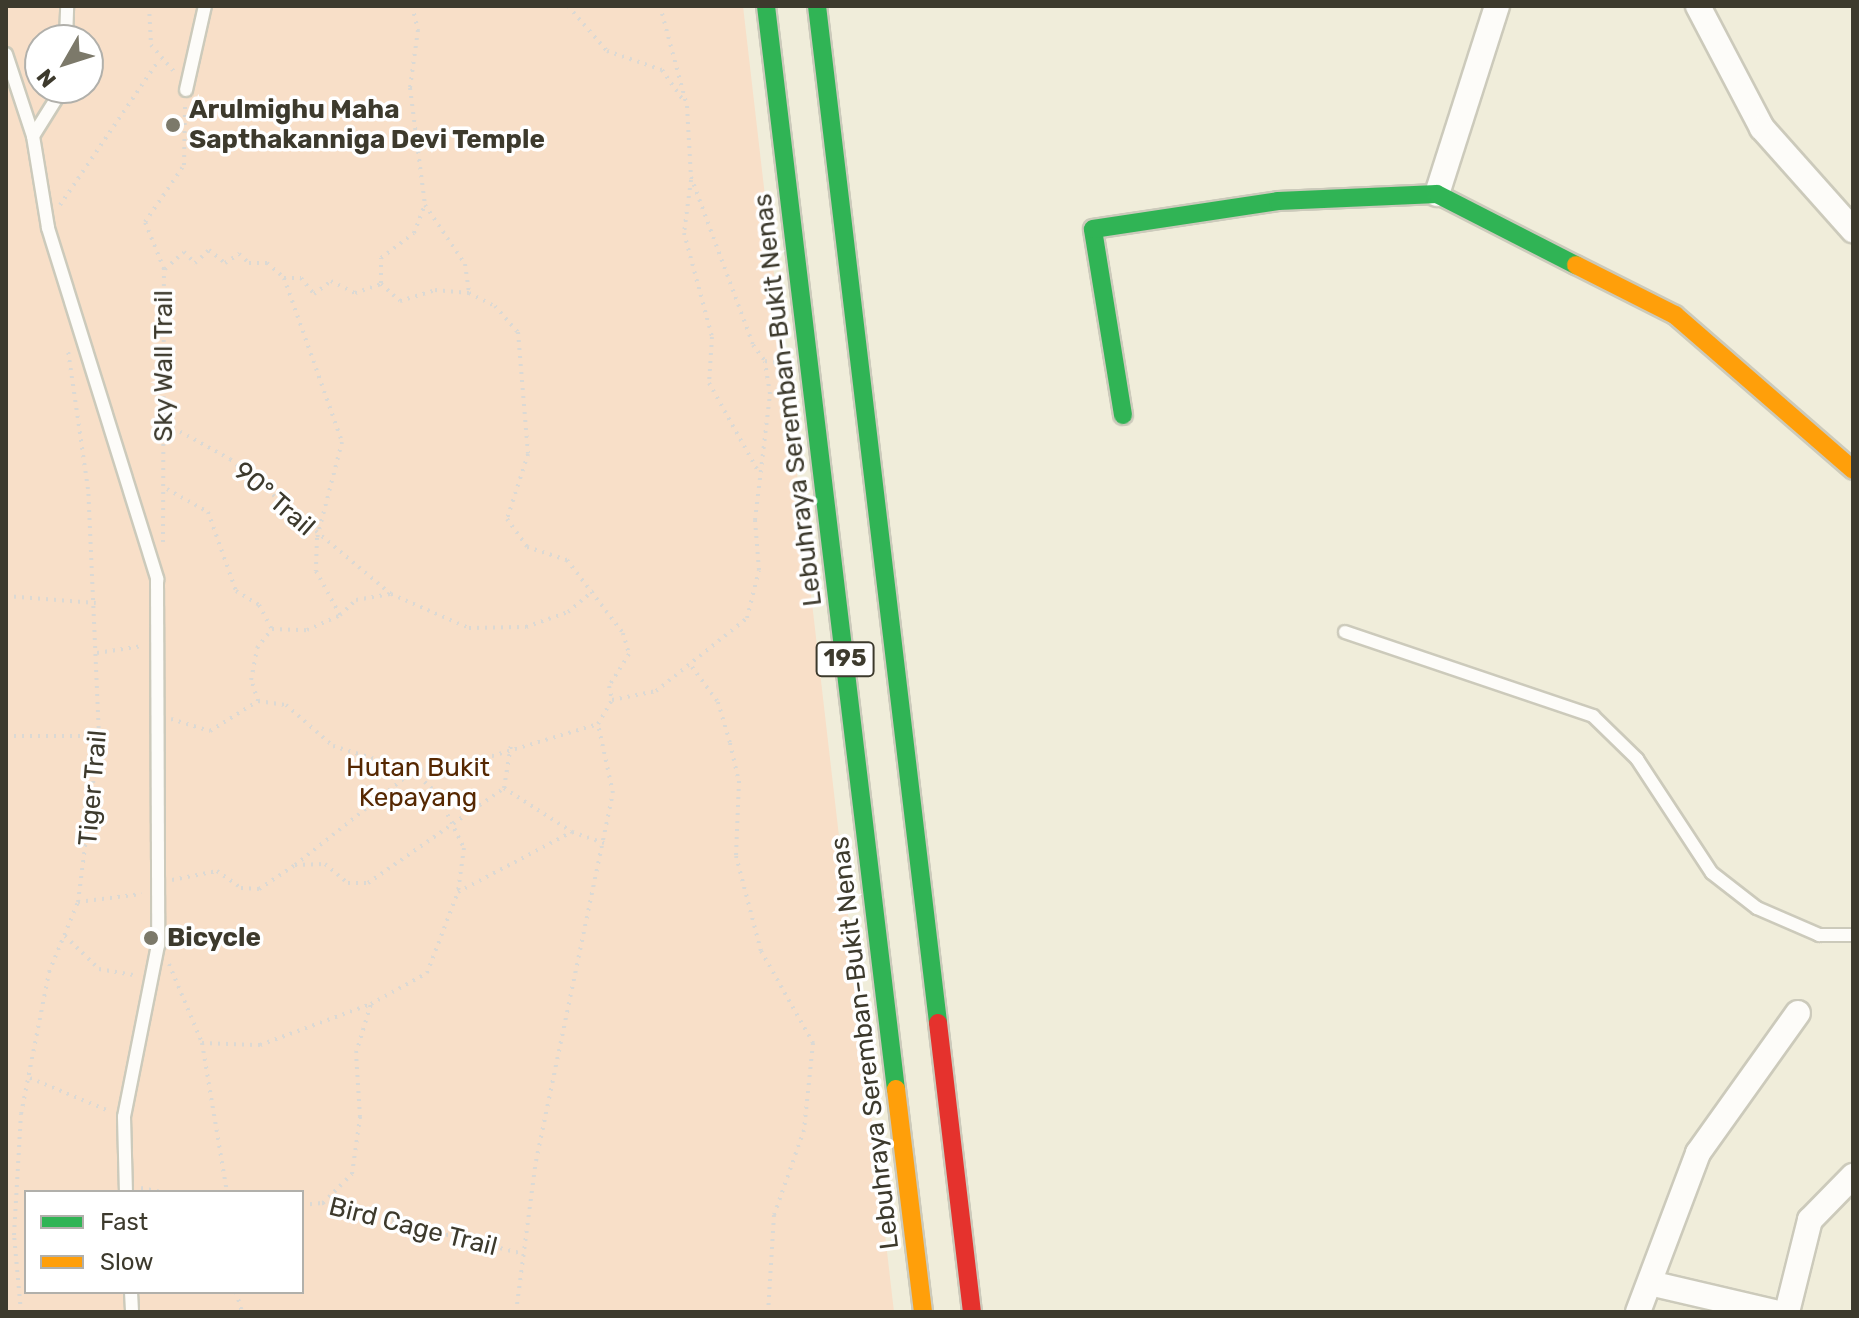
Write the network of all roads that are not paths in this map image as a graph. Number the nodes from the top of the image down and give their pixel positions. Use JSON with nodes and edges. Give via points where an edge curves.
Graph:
{"nodes":[{"id":1,"x":205,"y":6,"type":"edge"},
{"id":2,"x":766,"y":6,"type":"edge"},
{"id":3,"x":817,"y":6,"type":"edge"},
{"id":4,"x":1497,"y":6,"type":"edge"},
{"id":5,"x":1698,"y":6,"type":"edge"},
{"id":6,"x":6,"y":54,"type":"edge"},
{"id":7,"x":186,"y":90,"type":"road end"},
{"id":8,"x":53,"y":104,"type":"edge"},
{"id":9,"x":33,"y":136,"type":"junction"},
{"id":10,"x":1437,"y":194,"type":"junction"},
{"id":11,"x":1853,"y":230,"type":"edge"},
{"id":12,"x":1123,"y":415,"type":"dead end"},
{"id":13,"x":1853,"y":470,"type":"edge"},
{"id":14,"x":1345,"y":632,"type":"dead end"},
{"id":15,"x":1853,"y":935,"type":"edge"},
{"id":16,"x":1798,"y":1013,"type":"dead end"},
{"id":17,"x":1853,"y":1176,"type":"edge"},
{"id":18,"x":126,"y":1190,"type":"edge"},
{"id":19,"x":1654,"y":1284,"type":"junction"},
{"id":20,"x":923,"y":1312,"type":"edge"},
{"id":21,"x":972,"y":1312,"type":"edge"},
{"id":22,"x":1638,"y":1312,"type":"edge"},
{"id":23,"x":1774,"y":1312,"type":"edge"},
{"id":24,"x":1787,"y":1312,"type":"edge"}],
"edges":[{"from":1,"to":7,"type":"lane"},
{"from":2,"to":20,"type":"main road","name":"Lebuhraya Seremban-Bukit Nenas","number":"195"},
{"from":3,"to":21,"type":"main road","number":"195"},
{"from":4,"to":10,"type":"street"},
{"from":5,"to":11,"type":"street","via":[[1762,128]]},
{"from":6,"to":9,"type":"lane"},
{"from":8,"to":9,"type":"lane"},
{"from":9,"to":18,"type":"lane","via":[[48,228],[157,579],[158,945],[124,1117]]},
{"from":10,"to":12,"type":"main road","via":[[1278,201],[1093,229]]},
{"from":10,"to":13,"type":"main road","via":[[1675,315]]},
{"from":14,"to":15,"type":"lane","via":[[1593,716],[1637,759],[1712,873],[1782,919],[1819,935]]},
{"from":16,"to":19,"type":"street","via":[[1687,1173]]},
{"from":17,"to":24,"type":"street","via":[[1810,1220]]},
{"from":19,"to":22,"type":"street"},
{"from":19,"to":23,"type":"street"}]}
